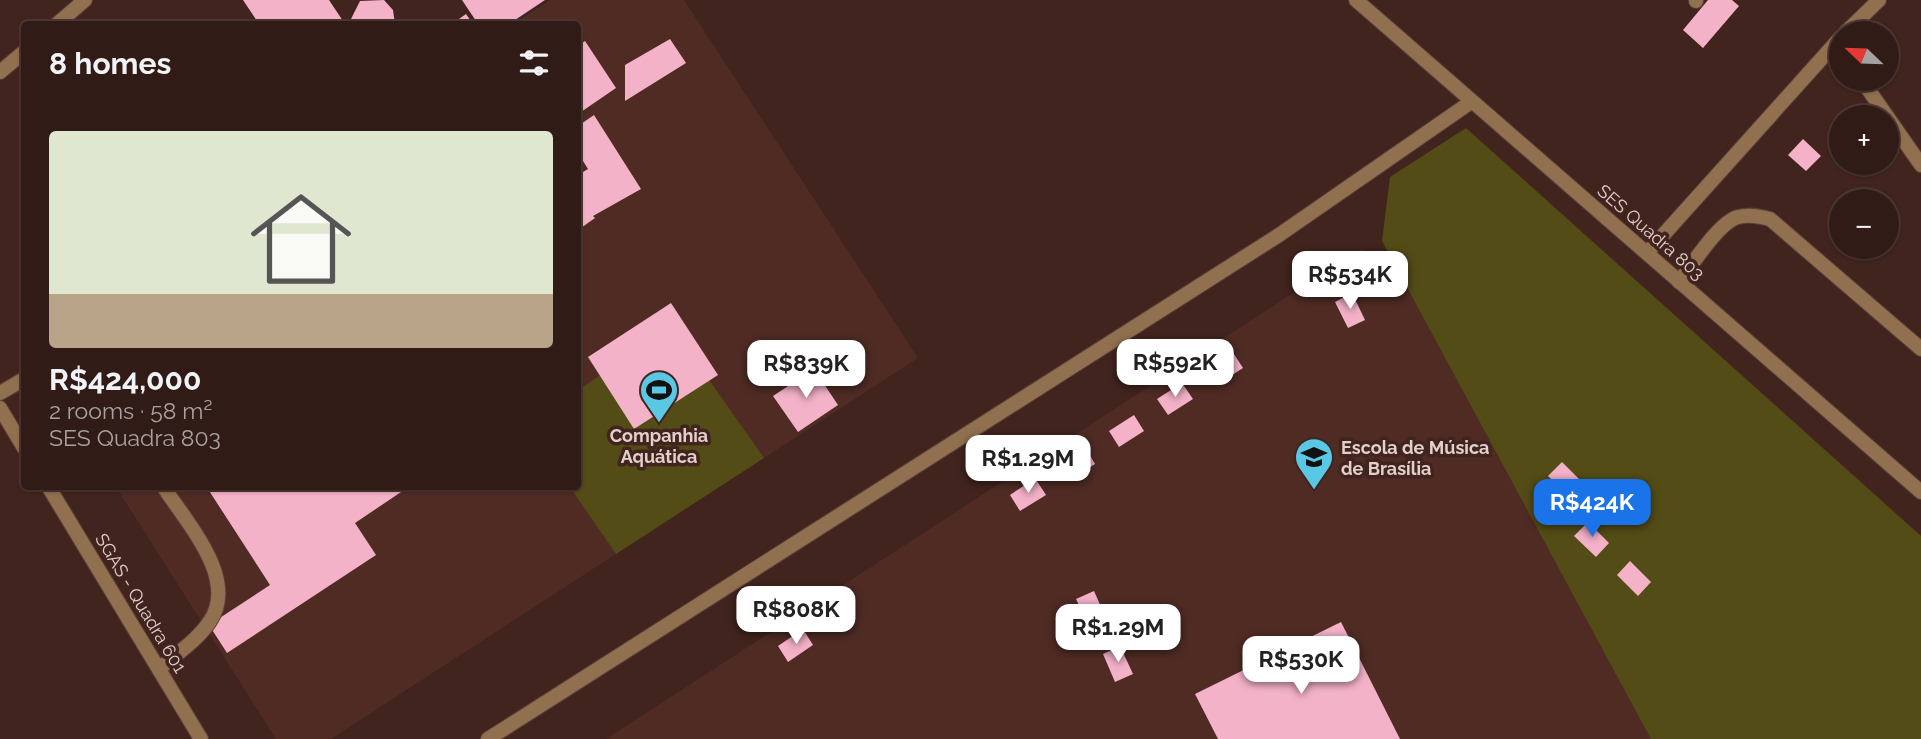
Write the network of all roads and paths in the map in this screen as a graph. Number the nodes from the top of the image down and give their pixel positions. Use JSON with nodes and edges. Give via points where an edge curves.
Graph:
{"nodes":[{"id":1,"x":85,"y":0,"type":"edge"},
{"id":2,"x":1356,"y":0,"type":"edge"},
{"id":3,"x":1879,"y":0,"type":"edge"},
{"id":4,"x":60,"y":21,"type":"edge"},
{"id":5,"x":1859,"y":21,"type":"edge"},
{"id":6,"x":1829,"y":53,"type":"edge"},
{"id":7,"x":21,"y":54,"type":"edge"},
{"id":8,"x":0,"y":72,"type":"edge"},
{"id":9,"x":1869,"y":91,"type":"edge"},
{"id":10,"x":1471,"y":102,"type":"junction"},
{"id":11,"x":1921,"y":164,"type":"edge"},
{"id":12,"x":1647,"y":253,"type":"junction"},
{"id":13,"x":1679,"y":282,"type":"junction"},
{"id":14,"x":1921,"y":349,"type":"edge"},
{"id":15,"x":21,"y":381,"type":"edge"},
{"id":16,"x":0,"y":393,"type":"edge"},
{"id":17,"x":0,"y":408,"type":"edge"},
{"id":18,"x":21,"y":443,"type":"edge"},
{"id":19,"x":50,"y":490,"type":"edge"},
{"id":20,"x":166,"y":490,"type":"edge"},
{"id":21,"x":1921,"y":492,"type":"edge"},
{"id":22,"x":159,"y":669,"type":"junction"},
{"id":23,"x":201,"y":739,"type":"edge"},
{"id":24,"x":488,"y":739,"type":"edge"}],
"edges":[{"from":1,"to":4,"type":"street"},
{"from":2,"to":10,"type":"street","name":"SES Quadra 803"},
{"from":3,"to":5,"type":"street"},
{"from":6,"to":12,"type":"street"},
{"from":7,"to":8,"type":"street"},
{"from":9,"to":11,"type":"street"},
{"from":10,"to":12,"type":"street","name":"SES Quadra 803"},
{"from":10,"to":24,"type":"street","via":[[1270,241]]},
{"from":12,"to":13,"type":"street","name":"SES Quadra 803"},
{"from":13,"to":14,"type":"street","via":[[1734,218],[1770,219]]},
{"from":13,"to":21,"type":"street","name":"SES Quadra 803"},
{"from":15,"to":16,"type":"street"},
{"from":17,"to":18,"type":"street"},
{"from":19,"to":22,"type":"street","name":"SGAS - Quadra 601"},
{"from":20,"to":22,"type":"street","via":[[212,564],[219,592],[210,623]]},
{"from":22,"to":23,"type":"street","name":"SGAS - Quadra 601"}]}
